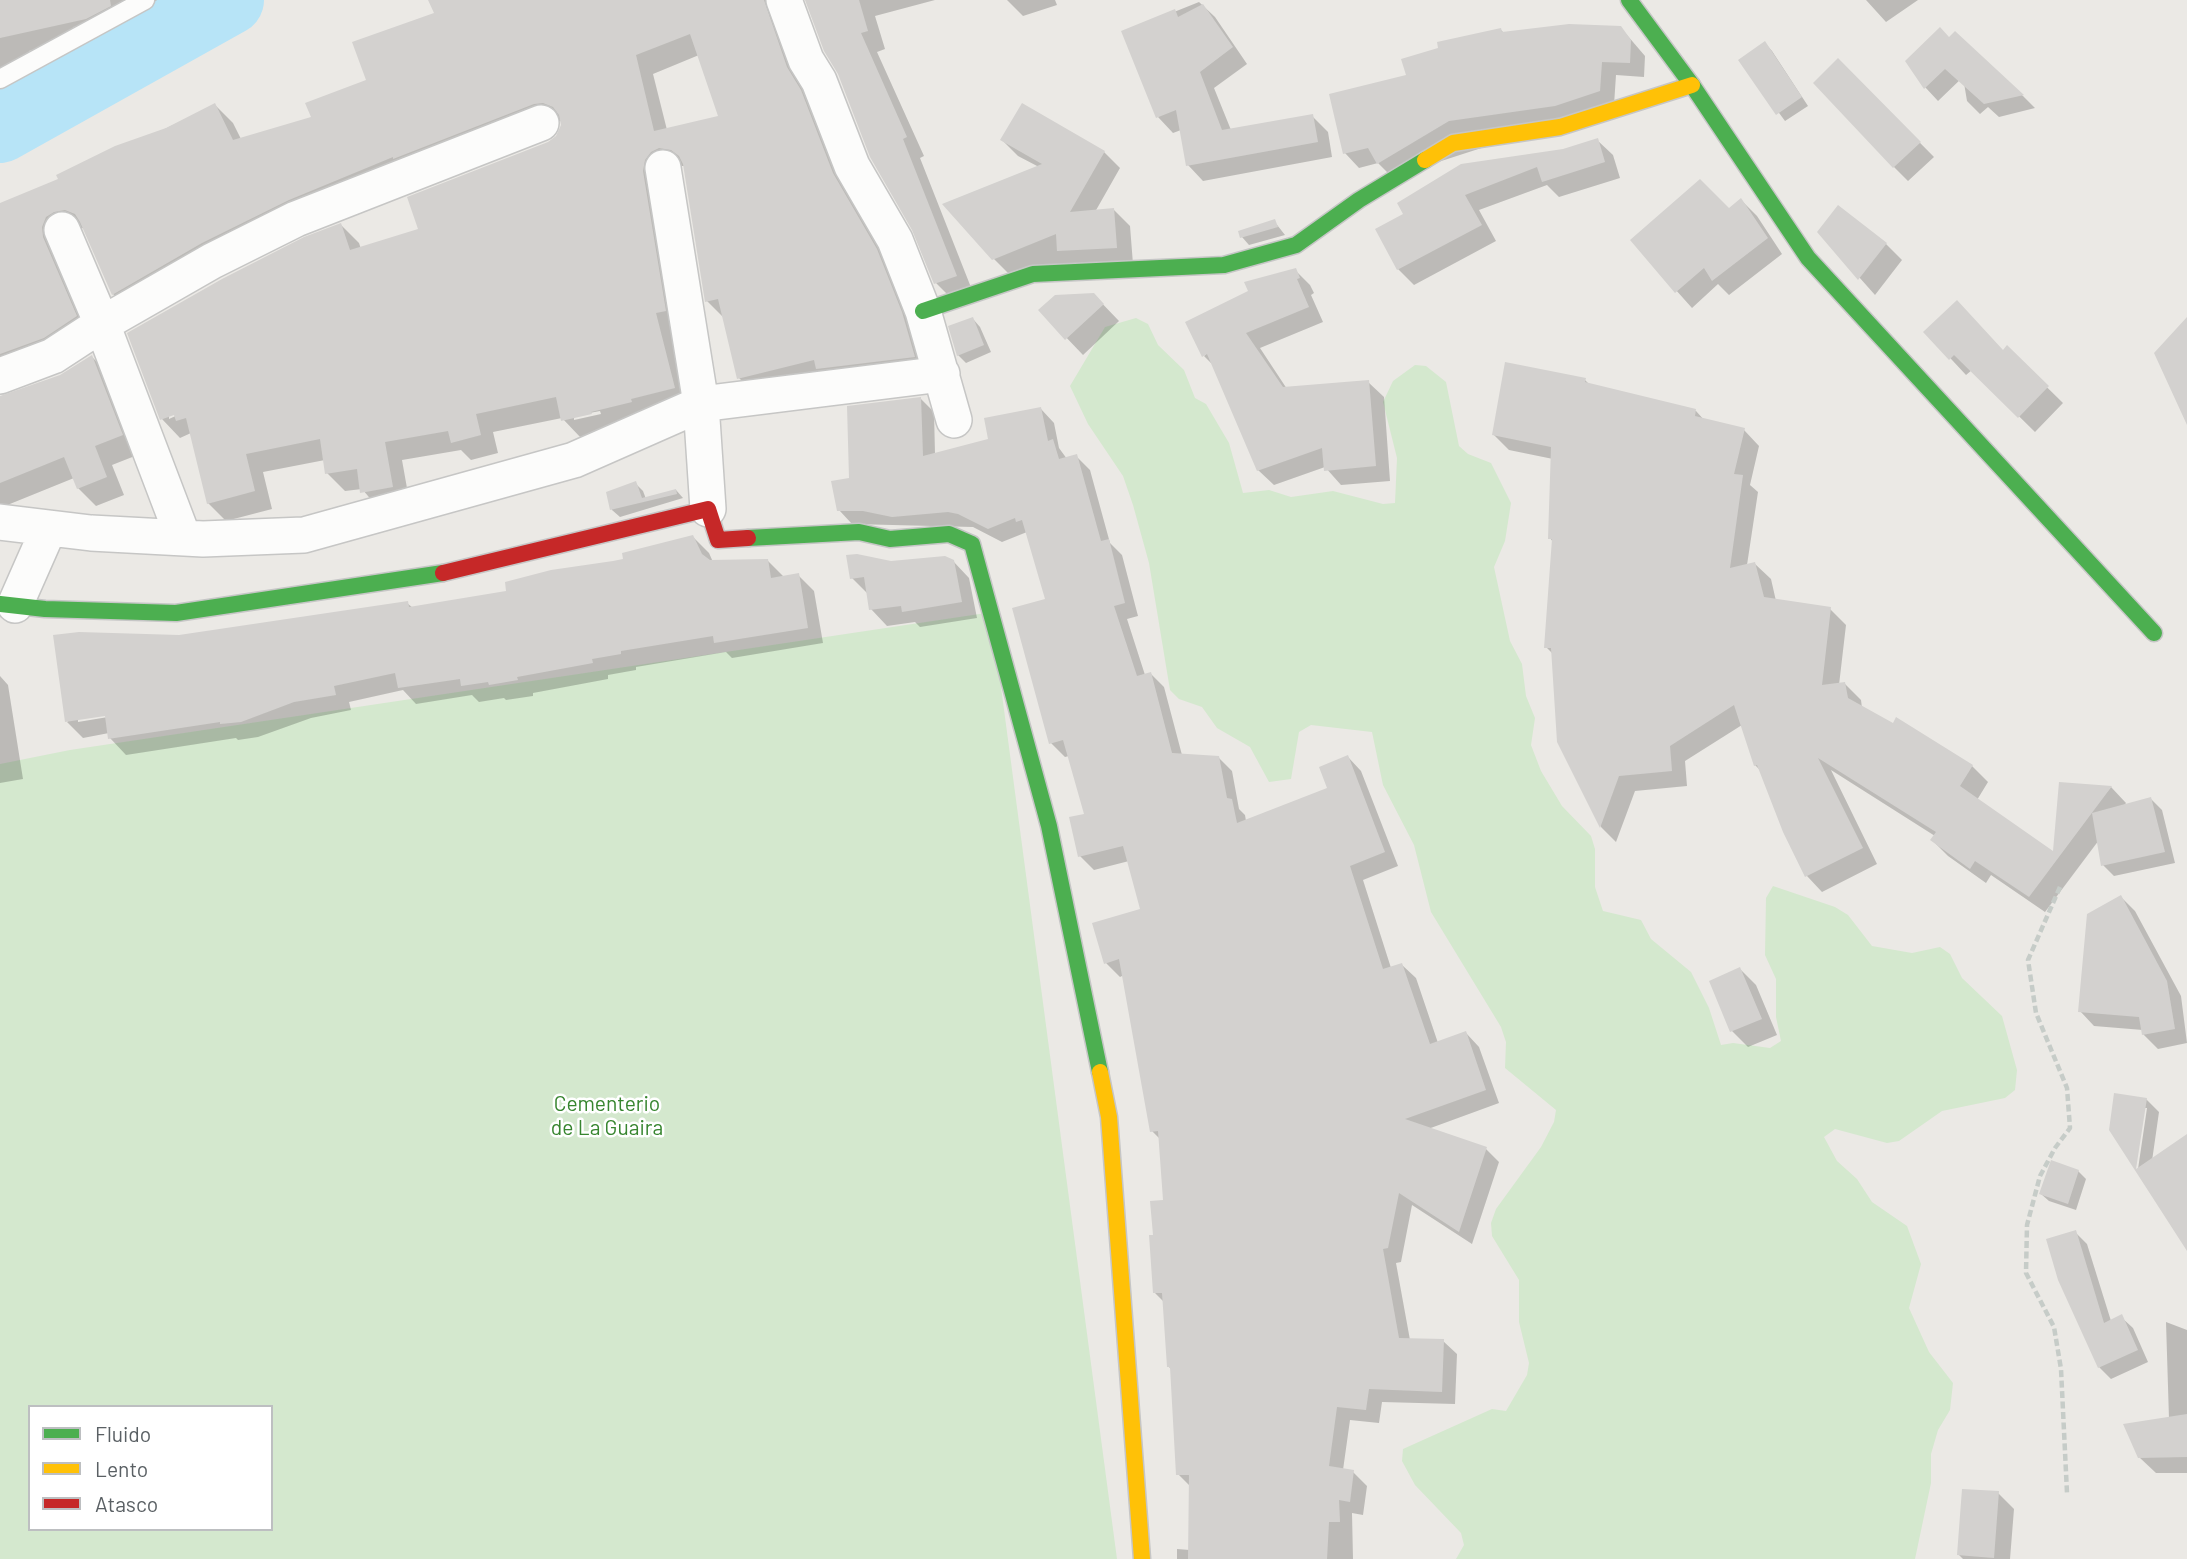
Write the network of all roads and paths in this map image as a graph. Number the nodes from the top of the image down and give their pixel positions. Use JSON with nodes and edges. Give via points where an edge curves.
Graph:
{"nodes":[{"id":1,"x":145,"y":0,"type":"edge"},
{"id":2,"x":784,"y":0,"type":"edge"},
{"id":3,"x":1629,"y":0,"type":"edge"},
{"id":4,"x":0,"y":79,"type":"edge"},
{"id":5,"x":1692,"y":85,"type":"junction"},
{"id":6,"x":541,"y":123,"type":"dead end"},
{"id":7,"x":663,"y":168,"type":"dead end"},
{"id":8,"x":62,"y":230,"type":"dead end"},
{"id":9,"x":923,"y":310,"type":"junction"},
{"id":10,"x":102,"y":324,"type":"junction"},
{"id":11,"x":942,"y":374,"type":"junction"},
{"id":12,"x":0,"y":376,"type":"edge"},
{"id":13,"x":701,"y":404,"type":"junction"},
{"id":14,"x":954,"y":420,"type":"dead end"},
{"id":15,"x":708,"y":509,"type":"junction"},
{"id":16,"x":0,"y":522,"type":"edge"},
{"id":17,"x":49,"y":528,"type":"junction"},
{"id":18,"x":183,"y":537,"type":"junction"},
{"id":19,"x":8,"y":604,"type":"edge"},
{"id":20,"x":2154,"y":634,"type":"dead end"},
{"id":21,"x":2060,"y":887,"type":"dead end"},
{"id":22,"x":2067,"y":1493,"type":"dead end"},
{"id":23,"x":1142,"y":1559,"type":"edge"}],
"edges":[{"from":1,"to":4,"type":"lane"},
{"from":2,"to":9,"type":"street","via":[[852,166],[895,240]]},
{"from":3,"to":5,"type":"street"},
{"from":5,"to":9,"type":"street","via":[[1560,127],[1453,144],[1296,245],[1224,265],[1033,274]]},
{"from":5,"to":20,"type":"street","via":[[1808,258]]},
{"from":6,"to":10,"type":"street","via":[[296,219]]},
{"from":7,"to":13,"type":"street"},
{"from":8,"to":10,"type":"street"},
{"from":9,"to":11,"type":"street"},
{"from":10,"to":12,"type":"street","via":[[53,356]]},
{"from":10,"to":18,"type":"street"},
{"from":11,"to":13,"type":"street"},
{"from":11,"to":14,"type":"street"},
{"from":13,"to":15,"type":"street"},
{"from":13,"to":18,"type":"street","via":[[574,460],[304,535]]},
{"from":15,"to":19,"type":"street","via":[[452,572],[176,613]]},
{"from":15,"to":23,"type":"street","via":[[718,540],[859,532],[890,538],[949,534],[972,544],[1049,826],[1109,1117]]},
{"from":16,"to":17,"type":"street"},
{"from":17,"to":18,"type":"street"},
{"from":17,"to":19,"type":"street"},
{"from":21,"to":22,"type":"path","via":[[2028,960],[2036,1013],[2067,1088],[2070,1128],[2040,1176],[2026,1224],[2026,1273],[2054,1327],[2061,1369]]}]}
